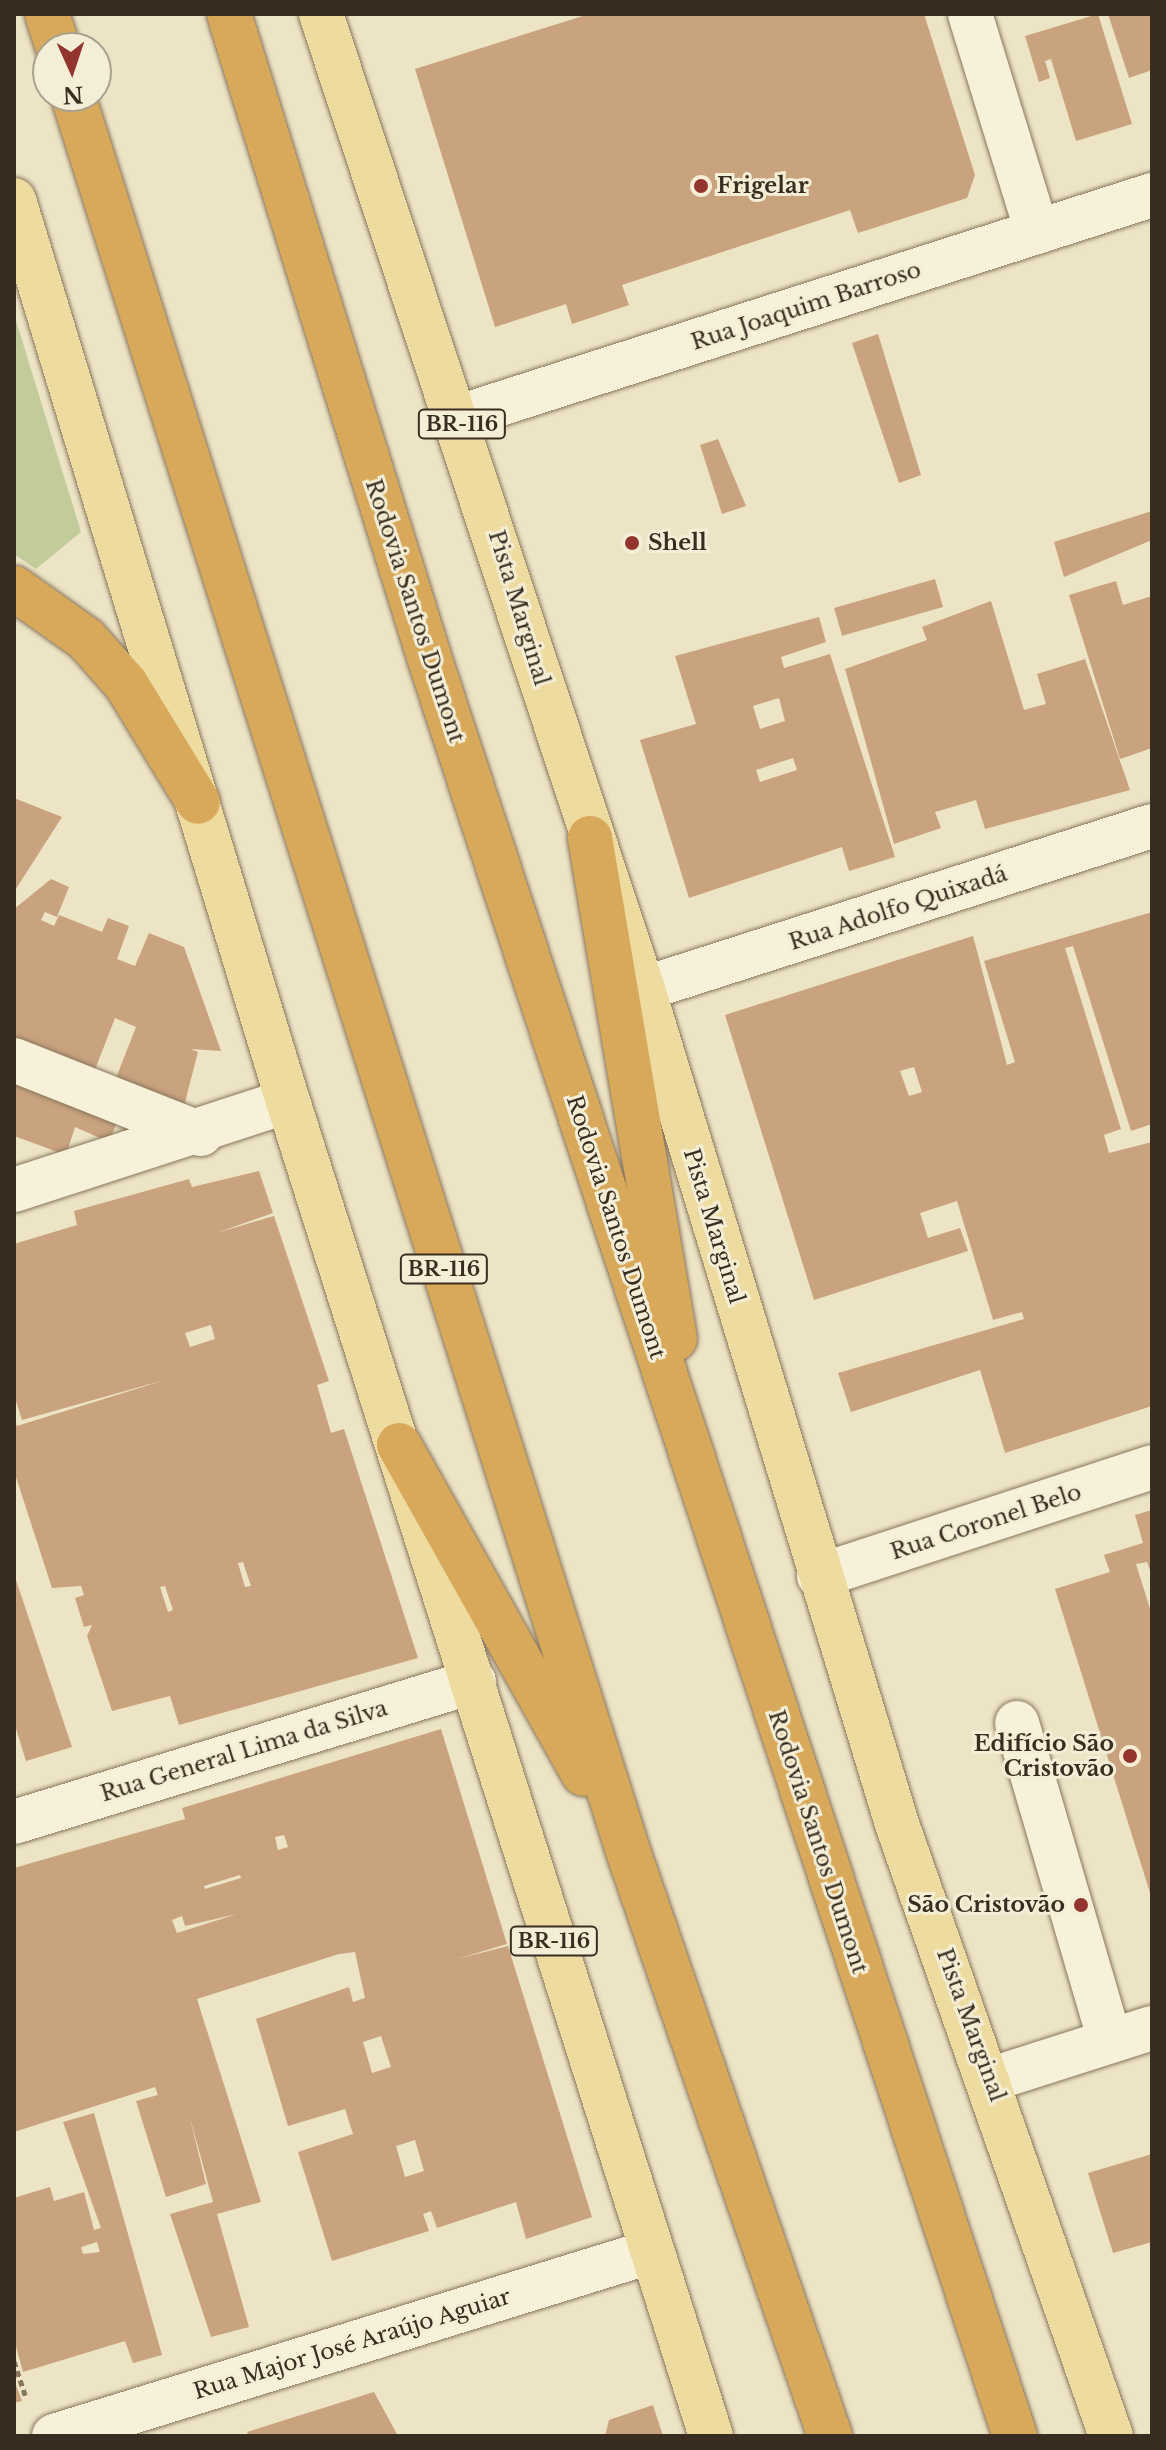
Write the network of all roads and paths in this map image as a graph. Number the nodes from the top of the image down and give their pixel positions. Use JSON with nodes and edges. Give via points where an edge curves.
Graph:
{"nodes":[{"id":1,"x":229,"y":14,"type":"edge"},
{"id":2,"x":970,"y":14,"type":"edge"},
{"id":3,"x":322,"y":15,"type":"edge"},
{"id":4,"x":78,"y":112,"type":"edge"},
{"id":5,"x":1152,"y":195,"type":"edge"},
{"id":6,"x":14,"y":200,"type":"edge"},
{"id":7,"x":1037,"y":232,"type":"junction"},
{"id":8,"x":459,"y":417,"type":"junction"},
{"id":9,"x":14,"y":588,"type":"edge"},
{"id":10,"x":198,"y":802,"type":"junction"},
{"id":11,"x":1152,"y":826,"type":"edge"},
{"id":12,"x":590,"y":838,"type":"junction"},
{"id":13,"x":643,"y":989,"type":"junction"},
{"id":14,"x":14,"y":1060,"type":"edge"},
{"id":15,"x":288,"y":1101,"type":"junction"},
{"id":16,"x":201,"y":1134,"type":"junction"},
{"id":17,"x":14,"y":1190,"type":"edge"},
{"id":18,"x":399,"y":1445,"type":"junction"},
{"id":19,"x":1152,"y":1467,"type":"edge"},
{"id":20,"x":700,"y":1484,"type":"junction"},
{"id":21,"x":819,"y":1576,"type":"junction"},
{"id":22,"x":474,"y":1681,"type":"junction"},
{"id":23,"x":1017,"y":1723,"type":"dead end"},
{"id":24,"x":14,"y":1822,"type":"edge"},
{"id":25,"x":629,"y":1854,"type":"junction"},
{"id":26,"x":1152,"y":2028,"type":"edge"},
{"id":27,"x":1110,"y":2041,"type":"junction"},
{"id":28,"x":992,"y":2079,"type":"junction"},
{"id":29,"x":650,"y":2252,"type":"junction"},
{"id":30,"x":54,"y":2436,"type":"edge"},
{"id":31,"x":711,"y":2436,"type":"edge"},
{"id":32,"x":830,"y":2436,"type":"edge"},
{"id":33,"x":1015,"y":2436,"type":"edge"},
{"id":34,"x":1111,"y":2436,"type":"edge"}],
"edges":[{"from":1,"to":20,"type":"highway","name":"Rodovia Santos Dumont","via":[[431,663]]},
{"from":2,"to":7,"type":"street"},
{"from":3,"to":8,"type":"main road","name":"Pista Marginal","number":"BR-116"},
{"from":4,"to":25,"type":"highway","number":"BR-116"},
{"from":5,"to":7,"type":"street","name":"Rua Joaquim Barroso"},
{"from":6,"to":10,"type":"main road","number":"BR-116"},
{"from":7,"to":8,"type":"street","name":"Rua Joaquim Barroso"},
{"from":8,"to":12,"type":"main road","name":"Pista Marginal","number":"BR-116"},
{"from":9,"to":10,"type":"highway","via":[[86,639],[126,684]]},
{"from":10,"to":15,"type":"main road","number":"BR-116"},
{"from":11,"to":13,"type":"street","name":"Rua Adolfo Quixadá"},
{"from":12,"to":13,"type":"main road","name":"Pista Marginal","number":"BR-116"},
{"from":12,"to":20,"type":"highway"},
{"from":13,"to":21,"type":"main road","name":"Pista Marginal","number":"BR-116"},
{"from":14,"to":16,"type":"street"},
{"from":15,"to":16,"type":"street"},
{"from":15,"to":18,"type":"main road","number":"BR-116"},
{"from":16,"to":17,"type":"street"},
{"from":18,"to":22,"type":"main road","number":"BR-116"},
{"from":18,"to":25,"type":"highway"},
{"from":19,"to":21,"type":"street","name":"Rua Coronel Belo"},
{"from":20,"to":33,"type":"highway","name":"Rodovia Santos Dumont"},
{"from":21,"to":28,"type":"main road","name":"Pista Marginal","number":"BR-116","via":[[897,1824]]},
{"from":22,"to":24,"type":"street","name":"Rua General Lima da Silva"},
{"from":22,"to":29,"type":"main road","number":"BR-116"},
{"from":23,"to":27,"type":"street"},
{"from":25,"to":32,"type":"highway","number":"BR-116"},
{"from":26,"to":27,"type":"street"},
{"from":27,"to":28,"type":"street"},
{"from":28,"to":34,"type":"main road","name":"Pista Marginal","number":"BR-116"},
{"from":29,"to":30,"type":"street","name":"Rua Major José Araújo Aguiar"},
{"from":29,"to":31,"type":"main road","number":"BR-116"}]}
